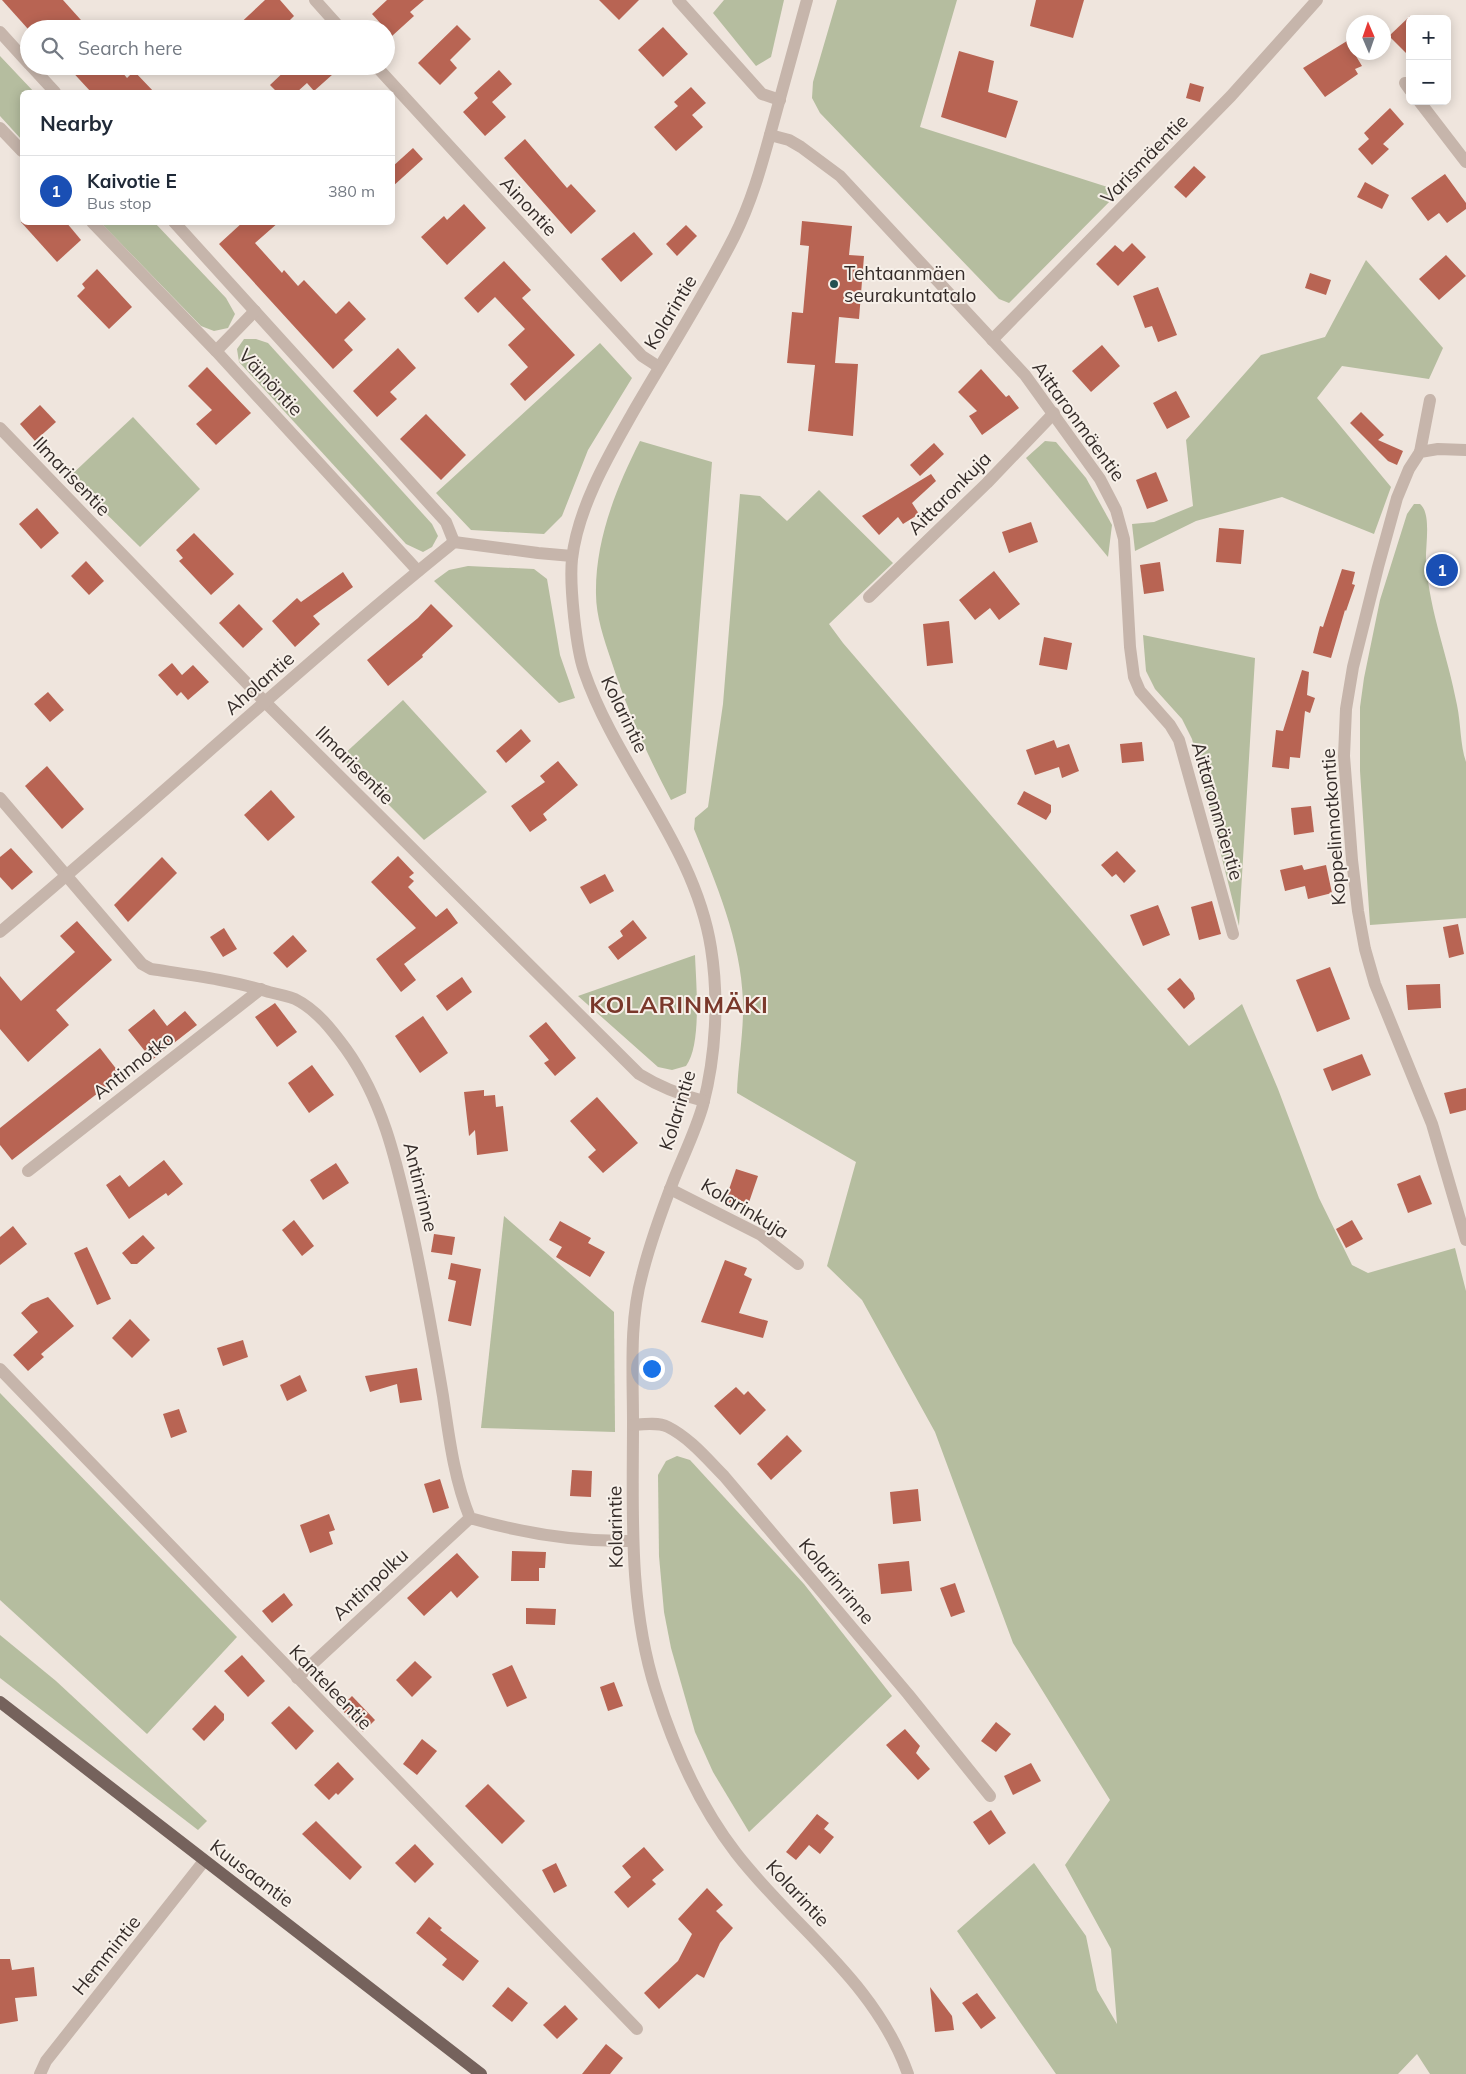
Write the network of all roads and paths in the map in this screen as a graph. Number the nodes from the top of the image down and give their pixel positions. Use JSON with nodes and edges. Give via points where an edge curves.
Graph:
{"nodes":[{"id":1,"x":315,"y":0,"type":"edge"},
{"id":2,"x":678,"y":0,"type":"edge"},
{"id":3,"x":807,"y":0,"type":"edge"},
{"id":4,"x":1317,"y":0,"type":"edge"},
{"id":5,"x":333,"y":20,"type":"edge"},
{"id":6,"x":0,"y":32,"type":"edge"},
{"id":7,"x":20,"y":54,"type":"edge"},
{"id":8,"x":39,"y":75,"type":"edge"},
{"id":9,"x":384,"y":75,"type":"edge"},
{"id":10,"x":53,"y":90,"type":"edge"},
{"id":11,"x":780,"y":100,"type":"junction"},
{"id":12,"x":1422,"y":105,"type":"edge"},
{"id":13,"x":0,"y":128,"type":"edge"},
{"id":14,"x":770,"y":135,"type":"junction"},
{"id":15,"x":20,"y":149,"type":"edge"},
{"id":16,"x":1466,"y":162,"type":"edge"},
{"id":17,"x":95,"y":225,"type":"edge"},
{"id":18,"x":177,"y":225,"type":"edge"},
{"id":19,"x":255,"y":311,"type":"junction"},
{"id":20,"x":992,"y":340,"type":"junction"},
{"id":21,"x":216,"y":351,"type":"junction"},
{"id":22,"x":659,"y":367,"type":"junction"},
{"id":23,"x":1430,"y":400,"type":"dead end"},
{"id":24,"x":1054,"y":414,"type":"junction"},
{"id":25,"x":0,"y":428,"type":"edge"},
{"id":26,"x":1466,"y":450,"type":"edge"},
{"id":27,"x":1420,"y":452,"type":"junction"},
{"id":28,"x":454,"y":542,"type":"junction"},
{"id":29,"x":572,"y":556,"type":"junction"},
{"id":30,"x":418,"y":571,"type":"junction"},
{"id":31,"x":870,"y":597,"type":"dead end"},
{"id":32,"x":265,"y":702,"type":"junction"},
{"id":33,"x":0,"y":798,"type":"edge"},
{"id":34,"x":68,"y":876,"type":"junction"},
{"id":35,"x":0,"y":932,"type":"edge"},
{"id":36,"x":1233,"y":934,"type":"dead end"},
{"id":37,"x":262,"y":989,"type":"junction"},
{"id":38,"x":704,"y":1101,"type":"junction"},
{"id":39,"x":28,"y":1171,"type":"dead end"},
{"id":40,"x":670,"y":1188,"type":"junction"},
{"id":41,"x":1466,"y":1240,"type":"edge"},
{"id":42,"x":798,"y":1264,"type":"dead end"},
{"id":43,"x":0,"y":1369,"type":"edge"},
{"id":44,"x":633,"y":1425,"type":"junction"},
{"id":45,"x":470,"y":1518,"type":"junction"},
{"id":46,"x":633,"y":1540,"type":"junction"},
{"id":47,"x":297,"y":1678,"type":"junction"},
{"id":48,"x":0,"y":1702,"type":"edge"},
{"id":49,"x":990,"y":1796,"type":"dead end"},
{"id":50,"x":204,"y":1861,"type":"junction"},
{"id":51,"x":637,"y":2029,"type":"dead end"},
{"id":52,"x":40,"y":2074,"type":"edge"},
{"id":53,"x":480,"y":2074,"type":"edge"},
{"id":54,"x":908,"y":2074,"type":"edge"}],
"edges":[{"from":1,"to":5,"type":"street"},
{"from":2,"to":11,"type":"street","via":[[762,94]]},
{"from":3,"to":11,"type":"street","name":"Kolarintie"},
{"from":4,"to":20,"type":"street","name":"Varismäentie","via":[[1231,96]]},
{"from":6,"to":7,"type":"street"},
{"from":8,"to":10,"type":"street"},
{"from":9,"to":22,"type":"street","name":"Ainontie","via":[[642,356]]},
{"from":11,"to":14,"type":"street","name":"Kolarintie"},
{"from":12,"to":16,"type":"street"},
{"from":13,"to":15,"type":"street"},
{"from":14,"to":20,"type":"street","name":"Aittaronmäentie","via":[[801,147],[840,176]]},
{"from":14,"to":22,"type":"street","name":"Kolarintie","via":[[756,186],[737,232]]},
{"from":17,"to":21,"type":"street","name":"Väinöntie"},
{"from":18,"to":19,"type":"street","name":"Väinöntie"},
{"from":19,"to":21,"type":"street"},
{"from":19,"to":28,"type":"street","name":"Väinöntie","via":[[446,522]]},
{"from":20,"to":24,"type":"street","name":"Aittaronmäentie","via":[[1025,374]]},
{"from":21,"to":30,"type":"street","name":"Väinöntie"},
{"from":22,"to":29,"type":"street","name":"Kolarintie","via":[[609,454],[582,517]]},
{"from":23,"to":27,"type":"street"},
{"from":24,"to":31,"type":"street","name":"Aittaronkuja"},
{"from":24,"to":36,"type":"street","name":"Aittaronmäentie","via":[[1100,479],[1116,510],[1126,559],[1134,677],[1140,691],[1179,740]]},
{"from":25,"to":32,"type":"street","name":"Ilmarisentie"},
{"from":26,"to":27,"type":"street","via":[[1438,448]]},
{"from":27,"to":41,"type":"street","name":"Koppelinnotkontie","via":[[1409,468],[1397,498],[1353,667],[1346,709],[1344,756],[1352,860],[1365,949],[1375,984],[1432,1124]]},
{"from":28,"to":29,"type":"street"},
{"from":28,"to":30,"type":"street","name":"Aholantie"},
{"from":29,"to":38,"type":"street","name":"Kolarintie","via":[[572,602],[582,666],[604,722],[685,866],[702,908],[711,949],[715,1003],[714,1040]]},
{"from":30,"to":32,"type":"street","name":"Aholantie"},
{"from":32,"to":34,"type":"street","name":"Aholantie"},
{"from":32,"to":38,"type":"street","name":"Ilmarisentie","via":[[639,1074],[674,1092]]},
{"from":33,"to":34,"type":"street","name":"Antinrinne"},
{"from":34,"to":35,"type":"street","name":"Aholantie"},
{"from":34,"to":37,"type":"street","name":"Antinrinne","via":[[142,964],[151,969]]},
{"from":37,"to":39,"type":"street","name":"Antinnotko"},
{"from":37,"to":45,"type":"street","name":"Antinrinne","via":[[294,999],[331,1028],[369,1086],[384,1120],[426,1293],[454,1462]]},
{"from":38,"to":40,"type":"street","name":"Kolarintie"},
{"from":40,"to":42,"type":"street","name":"Kolarinkuja","via":[[761,1236]]},
{"from":40,"to":44,"type":"street","name":"Kolarintie","via":[[639,1284],[635,1308]]},
{"from":43,"to":47,"type":"street","name":"Kanteleentie"},
{"from":44,"to":46,"type":"street","name":"Kolarintie"},
{"from":44,"to":49,"type":"street","name":"Kolarinrinne","via":[[667,1427],[692,1444],[724,1476]]},
{"from":45,"to":46,"type":"street","via":[[557,1536]]},
{"from":45,"to":47,"type":"street","name":"Antinpolku"},
{"from":46,"to":54,"type":"street","name":"Kolarintie","via":[[638,1612],[645,1650],[665,1718],[689,1775],[733,1849],[868,1998]]},
{"from":47,"to":51,"type":"street","name":"Kanteleentie"},
{"from":48,"to":50,"type":"main road","name":"Kuusaantie"},
{"from":50,"to":52,"type":"street","name":"Hemmintie","via":[[46,2061]]},
{"from":50,"to":53,"type":"main road","name":"Kuusaantie"}]}
